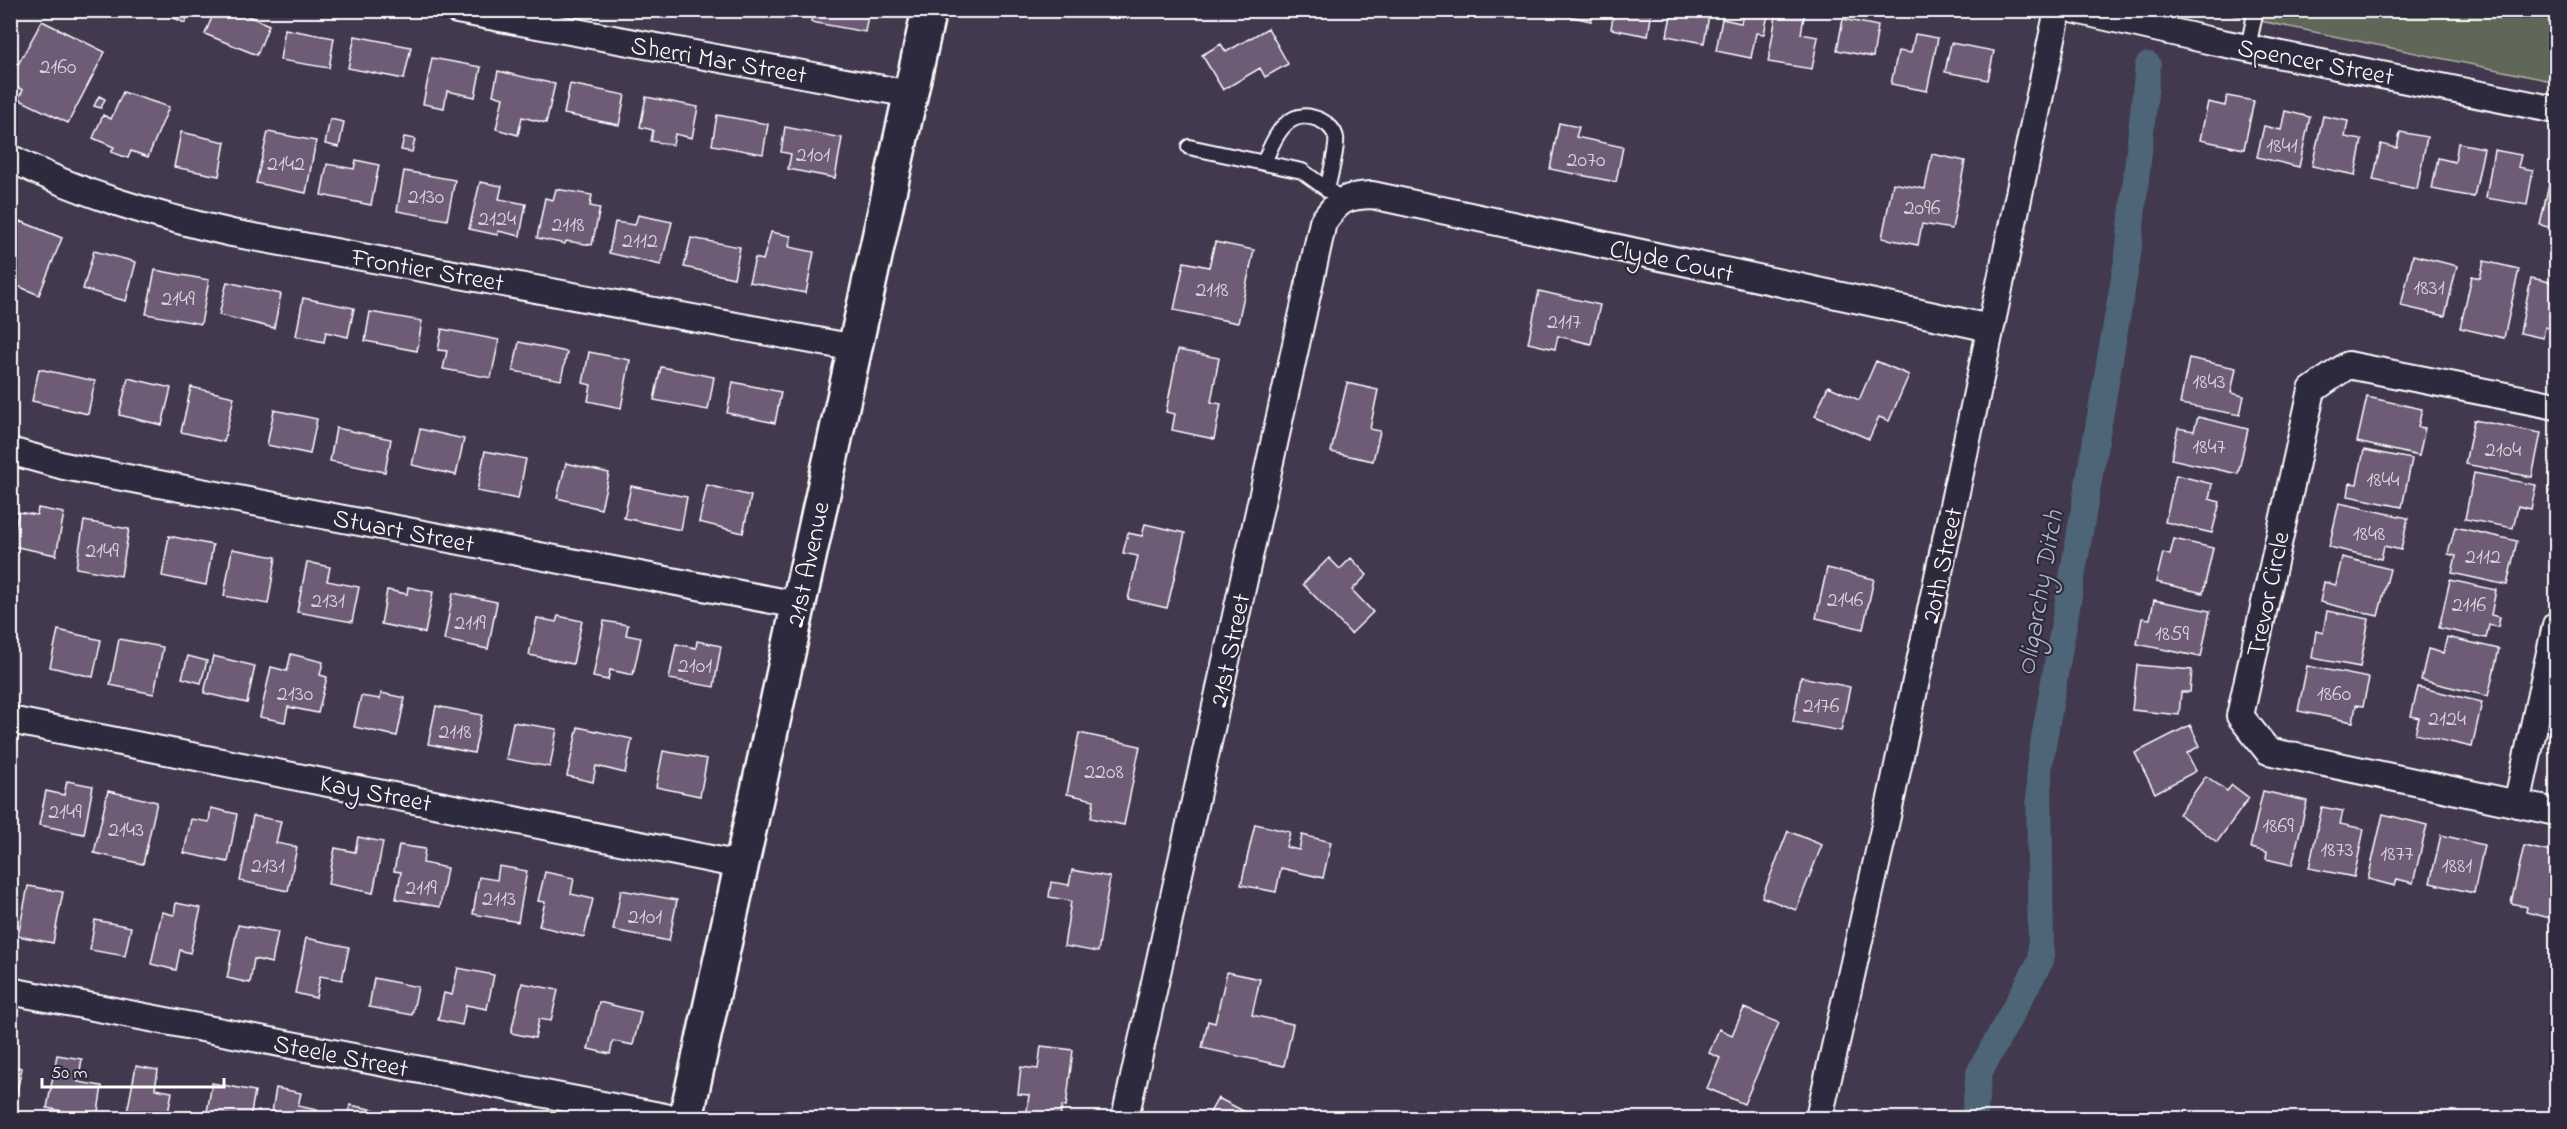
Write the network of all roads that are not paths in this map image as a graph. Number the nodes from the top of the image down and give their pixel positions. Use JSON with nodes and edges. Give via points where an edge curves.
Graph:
{"nodes":[{"id":1,"x":457,"y":10,"type":"edge"},
{"id":2,"x":929,"y":10,"type":"edge"},
{"id":3,"x":2058,"y":10,"type":"edge"},
{"id":4,"x":2076,"y":10,"type":"edge"},
{"id":5,"x":2256,"y":10,"type":"edge"},
{"id":6,"x":2248,"y":47,"type":"junction"},
{"id":7,"x":910,"y":94,"type":"junction"},
{"id":8,"x":2556,"y":110,"type":"edge"},
{"id":9,"x":1189,"y":147,"type":"dead end"},
{"id":10,"x":10,"y":158,"type":"edge"},
{"id":11,"x":1264,"y":163,"type":"junction"},
{"id":12,"x":1341,"y":195,"type":"junction"},
{"id":13,"x":1990,"y":328,"type":"junction"},
{"id":14,"x":855,"y":348,"type":"junction"},
{"id":15,"x":2556,"y":406,"type":"edge"},
{"id":16,"x":10,"y":451,"type":"edge"},
{"id":17,"x":798,"y":605,"type":"junction"},
{"id":18,"x":2556,"y":625,"type":"edge"},
{"id":19,"x":10,"y":720,"type":"edge"},
{"id":20,"x":2517,"y":804,"type":"junction"},
{"id":21,"x":2556,"y":812,"type":"edge"},
{"id":22,"x":741,"y":865,"type":"junction"},
{"id":23,"x":10,"y":991,"type":"edge"},
{"id":24,"x":670,"y":1119,"type":"edge"},
{"id":25,"x":686,"y":1119,"type":"edge"},
{"id":26,"x":1125,"y":1119,"type":"edge"},
{"id":27,"x":1819,"y":1119,"type":"edge"}],
"edges":[{"from":1,"to":7,"type":"street","name":"Sherri Mar Street"},
{"from":2,"to":7,"type":"street","name":"21st Avenue"},
{"from":3,"to":13,"type":"street","name":"20th Street"},
{"from":4,"to":6,"type":"street","name":"Spencer Street"},
{"from":5,"to":6,"type":"lane"},
{"from":6,"to":8,"type":"street","name":"Spencer Street"},
{"from":7,"to":14,"type":"street","name":"21st Avenue"},
{"from":9,"to":11,"type":"lane"},
{"from":10,"to":14,"type":"street","name":"Frontier Street","via":[[103,198],[211,228]]},
{"from":11,"to":12,"type":"lane","via":[[1302,171]]},
{"from":11,"to":12,"type":"lane","via":[[1274,136],[1291,119],[1311,116],[1329,124],[1336,139]]},
{"from":12,"to":13,"type":"street","name":"Clyde Court","via":[[1372,195]]},
{"from":12,"to":26,"type":"street","name":"21st Street","via":[[1323,222]]},
{"from":13,"to":27,"type":"street","name":"20th Street","via":[[1895,783]]},
{"from":14,"to":17,"type":"street","name":"21st Avenue"},
{"from":15,"to":20,"type":"street","name":"Trevor Circle","via":[[2348,365],[2312,390],[2240,716],[2268,751]]},
{"from":16,"to":17,"type":"street","name":"Stuart Street","via":[[75,468]]},
{"from":17,"to":22,"type":"street","name":"21st Avenue"},
{"from":18,"to":20,"type":"street"},
{"from":19,"to":22,"type":"street","name":"Kay Street"},
{"from":20,"to":21,"type":"street","name":"Trevor Circle"},
{"from":22,"to":25,"type":"street","name":"21st Avenue"},
{"from":23,"to":24,"type":"street","name":"Steele Street"}]}
